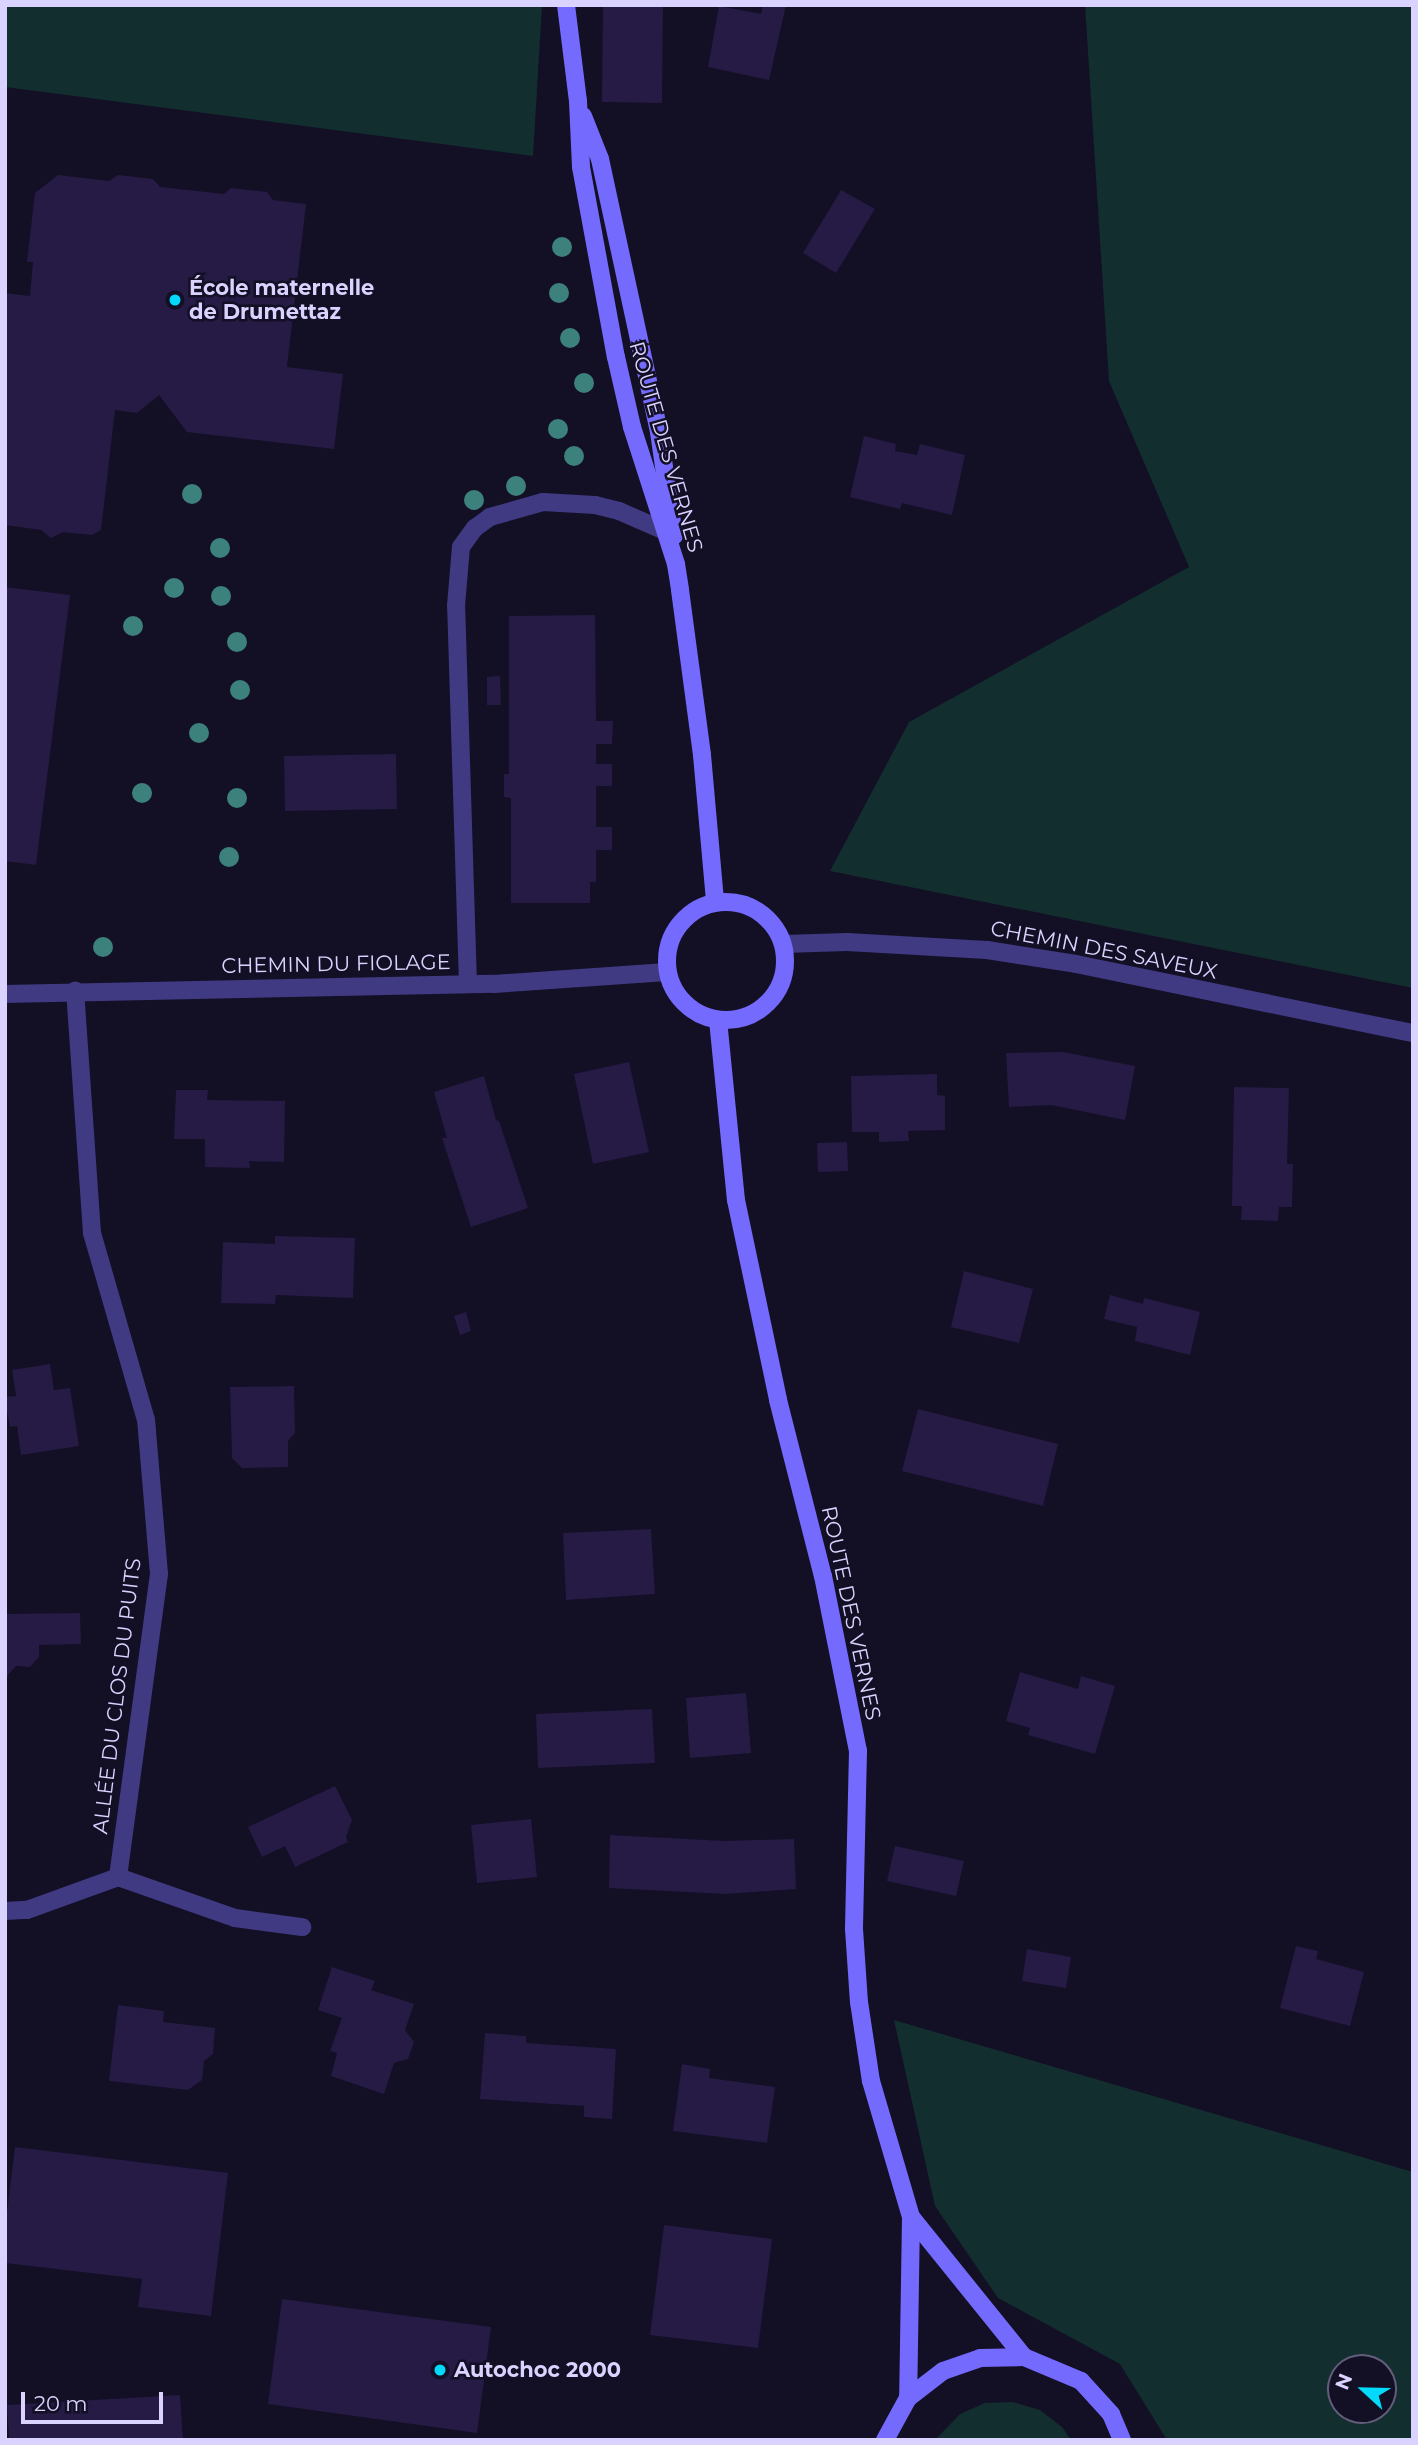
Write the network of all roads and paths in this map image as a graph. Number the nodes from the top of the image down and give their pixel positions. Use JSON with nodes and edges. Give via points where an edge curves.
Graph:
{"nodes":[{"id":1,"x":566,"y":5,"type":"edge"},
{"id":2,"x":578,"y":101,"type":"junction"},
{"id":3,"x":665,"y":531,"type":"junction"},
{"id":4,"x":676,"y":564,"type":"junction"},
{"id":5,"x":715,"y":902,"type":"junction"},
{"id":6,"x":783,"y":944,"type":"junction"},
{"id":7,"x":667,"y":972,"type":"junction"},
{"id":8,"x":468,"y":985,"type":"junction"},
{"id":9,"x":75,"y":991,"type":"junction"},
{"id":10,"x":5,"y":995,"type":"edge"},
{"id":11,"x":719,"y":1020,"type":"junction"},
{"id":12,"x":1413,"y":1033,"type":"edge"},
{"id":13,"x":118,"y":1877,"type":"junction"},
{"id":14,"x":5,"y":1911,"type":"edge"},
{"id":15,"x":302,"y":1927,"type":"dead end"},
{"id":16,"x":911,"y":2217,"type":"junction"},
{"id":17,"x":1024,"y":2357,"type":"junction"},
{"id":18,"x":908,"y":2398,"type":"junction"},
{"id":19,"x":885,"y":2440,"type":"edge"},
{"id":20,"x":1122,"y":2440,"type":"edge"}],
"edges":[{"from":1,"to":2,"type":"main road","name":"ROUTE DES VERNES"},
{"from":2,"to":3,"type":"main road","name":"ROUTE DES VERNES","via":[[581,167],[616,357],[632,427]]},
{"from":2,"to":4,"type":"main road","via":[[600,159],[659,432]]},
{"from":3,"to":4,"type":"main road","name":"ROUTE DES VERNES"},
{"from":3,"to":8,"type":"street","via":[[595,505],[543,502],[490,517],[461,547],[456,606]]},
{"from":4,"to":5,"type":"main road","name":"ROUTE DES VERNES","via":[[702,755]]},
{"from":5,"to":6,"type":"main road","via":[[741,904],[764,915]]},
{"from":5,"to":7,"type":"main road","via":[[697,908],[672,935]]},
{"from":6,"to":11,"type":"main road","via":[[783,973],[771,999],[756,1012]]},
{"from":6,"to":12,"type":"street","name":"CHEMIN DES SAVEUX","via":[[847,942],[986,950]]},
{"from":7,"to":8,"type":"street","name":"CHEMIN DU FIOLAGE"},
{"from":7,"to":11,"type":"main road","via":[[685,1004],[700,1015]]},
{"from":8,"to":9,"type":"street","name":"CHEMIN DU FIOLAGE"},
{"from":9,"to":10,"type":"street","name":"CHEMIN DU FIOLAGE"},
{"from":9,"to":13,"type":"street","name":"ALLÉE DU CLOS DU PUITS","via":[[92,1233],[146,1420],[159,1574]]},
{"from":11,"to":16,"type":"main road","name":"ROUTE DES VERNES","via":[[736,1200],[778,1400],[823,1576],[858,1751],[854,1929],[860,2008],[871,2081]]},
{"from":13,"to":14,"type":"street","via":[[27,1910]]},
{"from":13,"to":15,"type":"street","via":[[235,1918]]},
{"from":16,"to":17,"type":"main road","name":"ROUTE DES VERNES"},
{"from":16,"to":18,"type":"main road","name":"ROUTE DES VERNES"},
{"from":17,"to":18,"type":"main road","via":[[980,2358],[943,2371]]},
{"from":17,"to":20,"type":"main road","via":[[1081,2381],[1111,2414]]},
{"from":18,"to":19,"type":"main road"}]}
